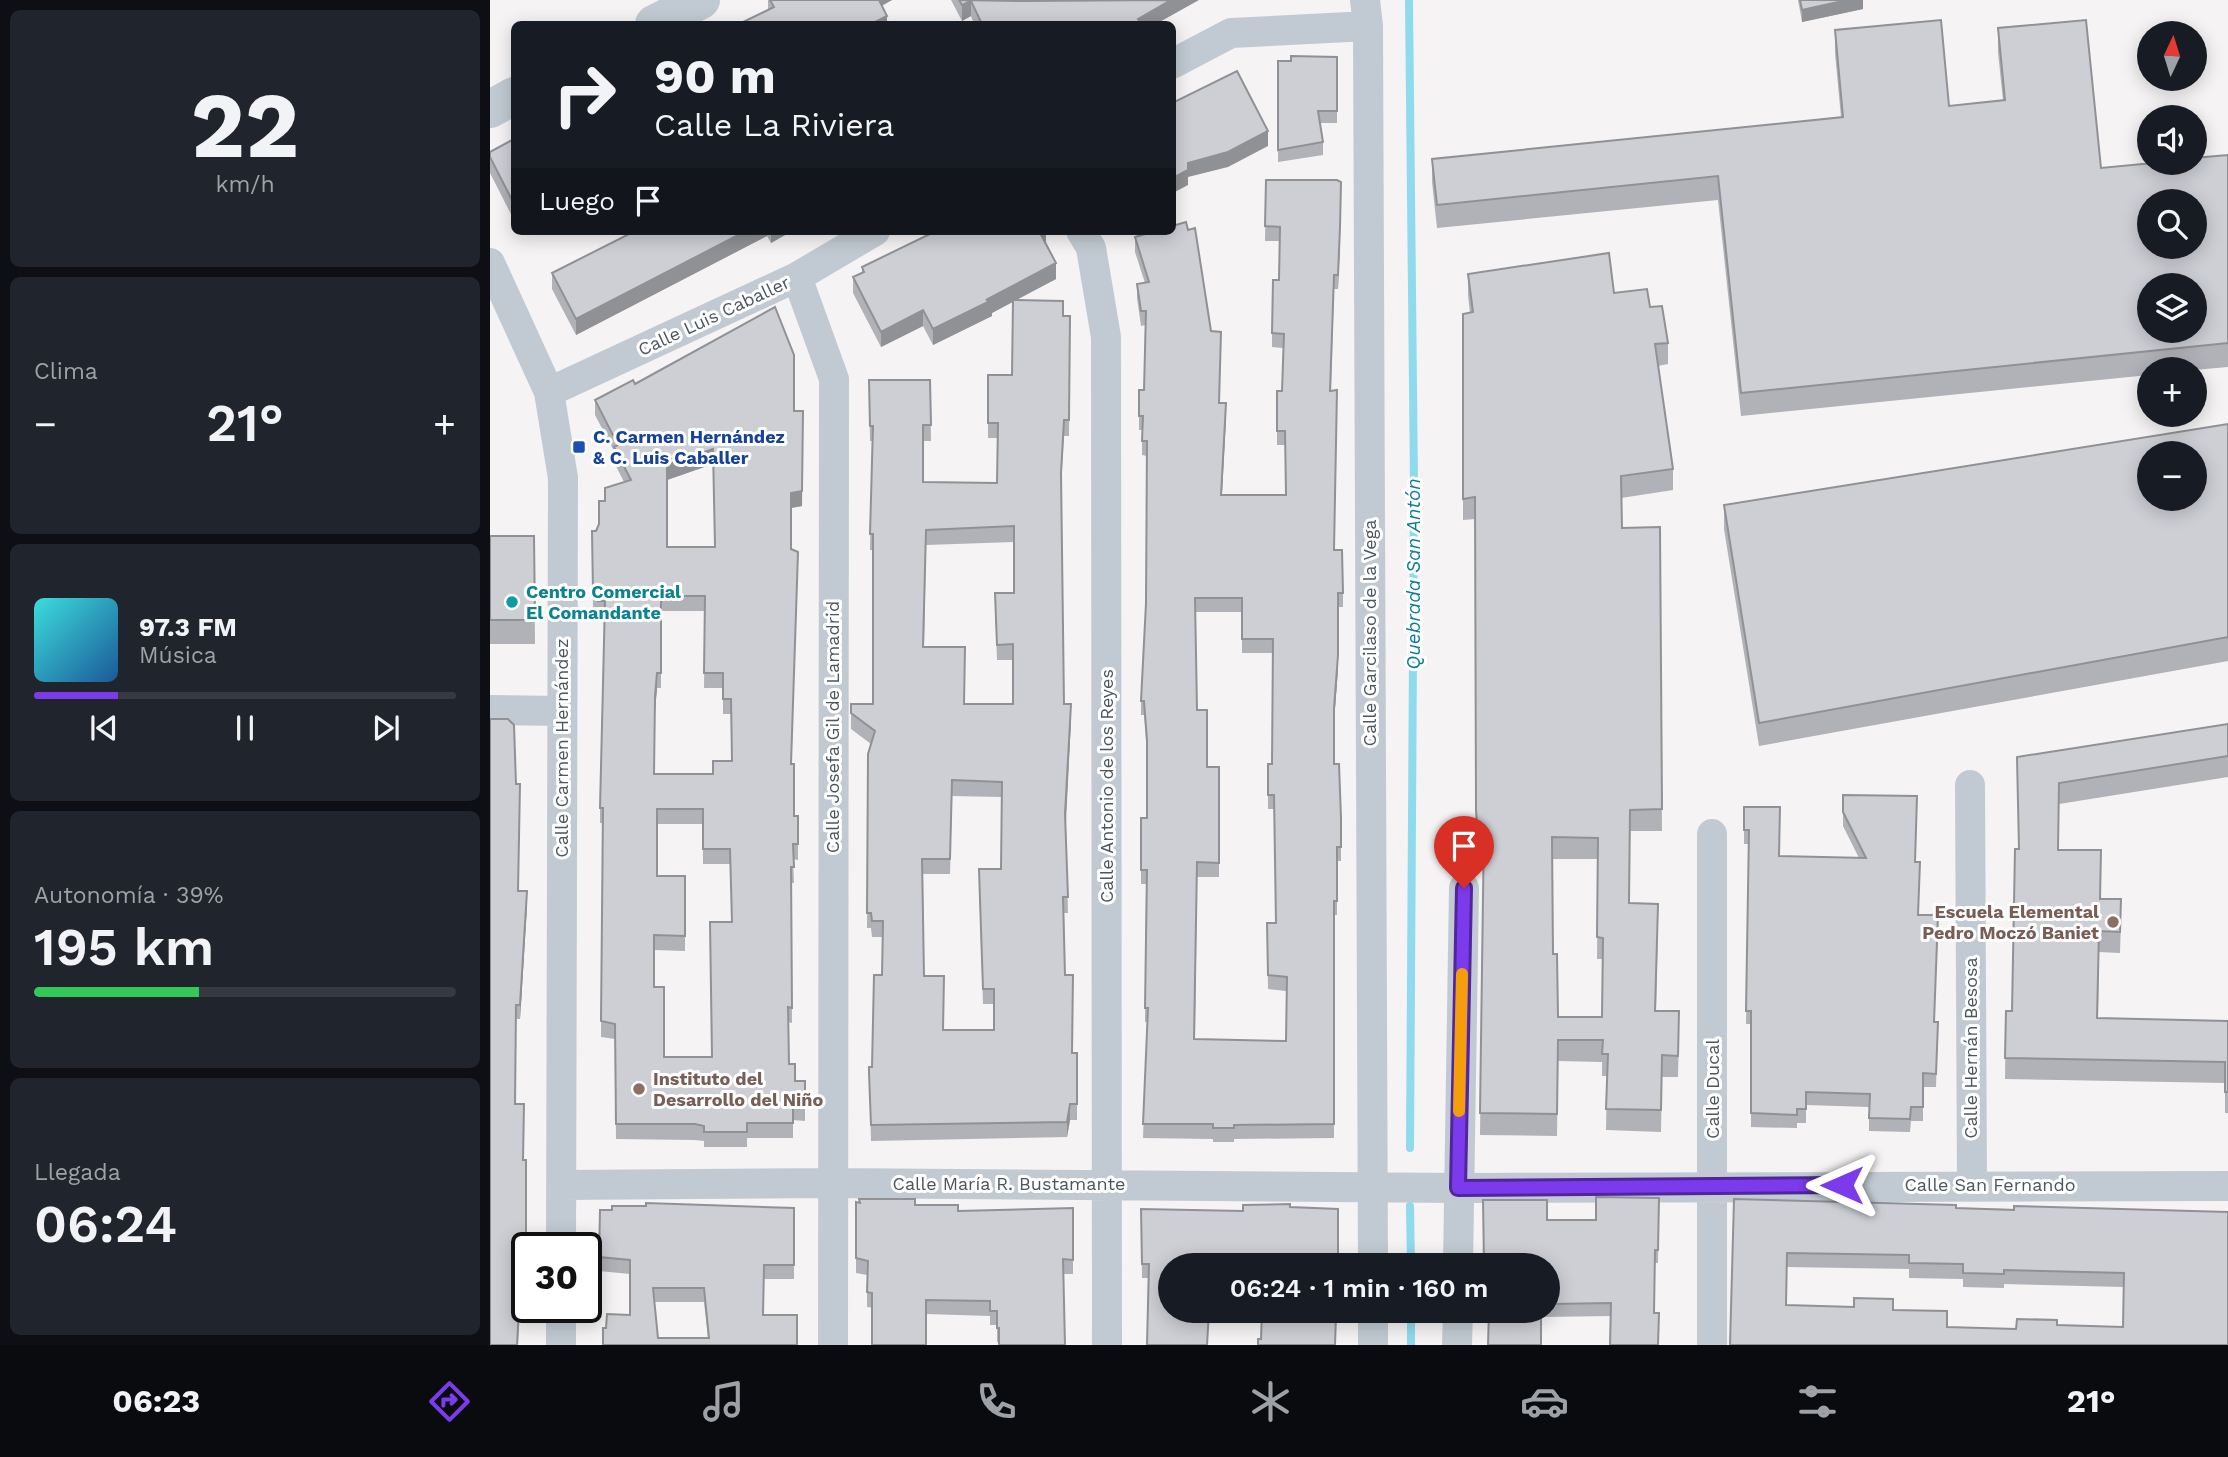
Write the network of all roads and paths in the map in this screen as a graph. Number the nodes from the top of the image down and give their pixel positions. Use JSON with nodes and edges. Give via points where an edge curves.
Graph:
{"nodes":[{"id":1,"x":701,"y":0,"type":"edge"},
{"id":2,"x":1366,"y":13,"type":"edge"},
{"id":3,"x":660,"y":21,"type":"edge"},
{"id":4,"x":1176,"y":62,"type":"edge"},
{"id":5,"x":511,"y":98,"type":"edge"},
{"id":6,"x":490,"y":109,"type":"edge"},
{"id":7,"x":868,"y":235,"type":"edge"},
{"id":8,"x":1084,"y":235,"type":"edge"},
{"id":9,"x":490,"y":263,"type":"edge"},
{"id":10,"x":797,"y":277,"type":"junction"},
{"id":11,"x":549,"y":392,"type":"junction"},
{"id":12,"x":490,"y":710,"type":"edge"},
{"id":13,"x":562,"y":710,"type":"junction"},
{"id":14,"x":1970,"y":785,"type":"dead end"},
{"id":15,"x":1712,"y":834,"type":"dead end"},
{"id":16,"x":1464,"y":888,"type":"dead end"},
{"id":17,"x":832,"y":1183,"type":"junction"},
{"id":18,"x":1108,"y":1184,"type":"junction"},
{"id":19,"x":561,"y":1185,"type":"junction"},
{"id":20,"x":1713,"y":1185,"type":"junction"},
{"id":21,"x":1972,"y":1185,"type":"junction"},
{"id":22,"x":1373,"y":1186,"type":"junction"},
{"id":23,"x":2228,"y":1186,"type":"edge"},
{"id":24,"x":1458,"y":1188,"type":"junction"},
{"id":25,"x":561,"y":1232,"type":"edge"},
{"id":26,"x":1373,"y":1253,"type":"edge"},
{"id":27,"x":1458,"y":1253,"type":"edge"},
{"id":28,"x":561,"y":1323,"type":"edge"},
{"id":29,"x":1373,"y":1323,"type":"edge"},
{"id":30,"x":1458,"y":1323,"type":"edge"},
{"id":31,"x":561,"y":1345,"type":"edge"},
{"id":32,"x":833,"y":1345,"type":"edge"},
{"id":33,"x":1107,"y":1345,"type":"edge"},
{"id":34,"x":1373,"y":1345,"type":"edge"},
{"id":35,"x":1457,"y":1345,"type":"edge"},
{"id":36,"x":1712,"y":1345,"type":"edge"}],
"edges":[{"from":1,"to":3,"type":"street"},
{"from":2,"to":4,"type":"street","via":[[1231,33]]},
{"from":2,"to":22,"type":"street","name":"Calle Garcilaso de la Vega"},
{"from":5,"to":6,"type":"street"},
{"from":7,"to":10,"type":"street","name":"Calle Luis Caballer"},
{"from":8,"to":18,"type":"street","name":"Calle Antonio de los Reyes","via":[[1091,248],[1107,337]]},
{"from":9,"to":11,"type":"street","name":"Calle Carmen Hernández"},
{"from":10,"to":11,"type":"street","name":"Calle Luis Caballer"},
{"from":10,"to":17,"type":"street","name":"Calle Josefa Gil de Lamadrid","via":[[834,379]]},
{"from":11,"to":13,"type":"street","name":"Calle Carmen Hernández","via":[[563,478]]},
{"from":12,"to":13,"type":"street"},
{"from":13,"to":19,"type":"street","name":"Calle Carmen Hernández"},
{"from":14,"to":21,"type":"street","name":"Calle Hernán Besosa"},
{"from":15,"to":20,"type":"street","name":"Calle Ducal"},
{"from":16,"to":24,"type":"street"},
{"from":17,"to":18,"type":"street","name":"Calle María R. Bustamante"},
{"from":17,"to":19,"type":"street","name":"Calle María R. Bustamante"},
{"from":17,"to":32,"type":"street","name":"Calle Josefa Gil de Lamadrid"},
{"from":18,"to":22,"type":"street","name":"Calle María R. Bustamante"},
{"from":18,"to":33,"type":"street","name":"Calle Antonio de los Reyes"},
{"from":19,"to":25,"type":"street","name":"Calle Carmen Hernández"},
{"from":20,"to":21,"type":"street","name":"Calle San Fernando"},
{"from":20,"to":24,"type":"street","name":"Calle San Fernando"},
{"from":20,"to":36,"type":"street","name":"Calle Ducal"},
{"from":21,"to":23,"type":"street","name":"Calle San Fernando"},
{"from":22,"to":24,"type":"street","name":"Calle María R. Bustamante"},
{"from":22,"to":26,"type":"street","name":"Calle Garcilaso de la Vega"},
{"from":24,"to":27,"type":"street"},
{"from":28,"to":31,"type":"street"},
{"from":29,"to":34,"type":"street"},
{"from":30,"to":35,"type":"street"}]}
